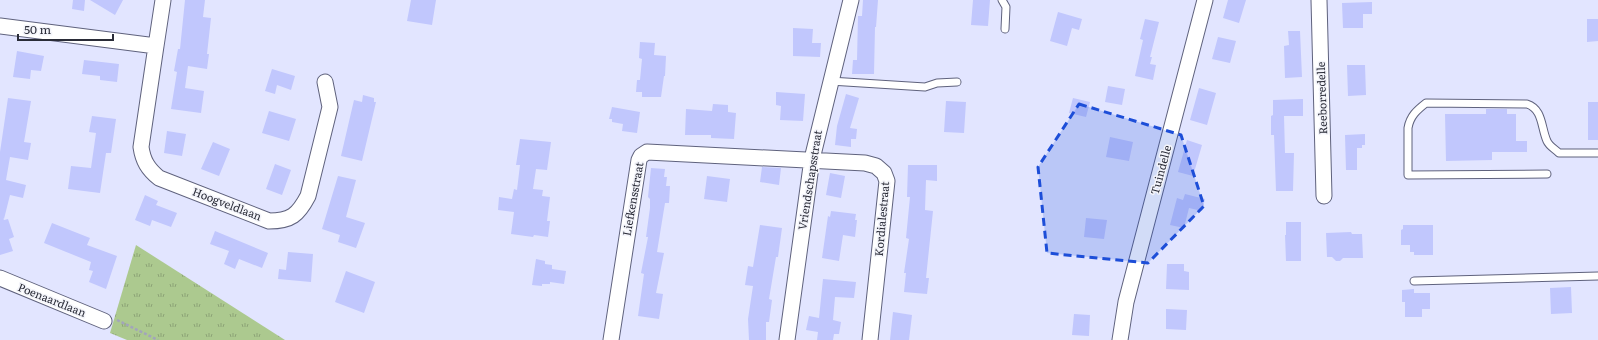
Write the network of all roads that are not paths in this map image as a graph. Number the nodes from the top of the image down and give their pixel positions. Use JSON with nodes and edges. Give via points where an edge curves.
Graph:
{"nodes":[{"id":1,"x":163,"y":0,"type":"edge"},
{"id":2,"x":851,"y":0,"type":"edge"},
{"id":3,"x":1002,"y":0,"type":"edge"},
{"id":4,"x":1205,"y":0,"type":"edge"},
{"id":5,"x":1319,"y":0,"type":"edge"},
{"id":6,"x":0,"y":26,"type":"edge"},
{"id":7,"x":1005,"y":29,"type":"dead end"},
{"id":8,"x":156,"y":46,"type":"junction"},
{"id":9,"x":830,"y":81,"type":"junction"},
{"id":10,"x":325,"y":82,"type":"dead end"},
{"id":11,"x":957,"y":82,"type":"dead end"},
{"id":12,"x":1598,"y":153,"type":"edge"},
{"id":13,"x":812,"y":160,"type":"junction"},
{"id":14,"x":1547,"y":174,"type":"dead end"},
{"id":15,"x":1324,"y":196,"type":"dead end"},
{"id":16,"x":1598,"y":276,"type":"edge"},
{"id":17,"x":0,"y":278,"type":"edge"},
{"id":18,"x":1414,"y":281,"type":"dead end"},
{"id":19,"x":104,"y":321,"type":"road end"},
{"id":20,"x":610,"y":340,"type":"edge"},
{"id":21,"x":788,"y":340,"type":"edge"},
{"id":22,"x":870,"y":340,"type":"edge"},
{"id":23,"x":1120,"y":340,"type":"edge"}],
"edges":[{"from":1,"to":8,"type":"street","name":"Hoogveldlaan"},
{"from":2,"to":9,"type":"street","name":"Vriendschapsstraat"},
{"from":3,"to":7,"type":"lane","via":[[1006,7]]},
{"from":4,"to":23,"type":"street","name":"Tuindelle","via":[[1126,302]]},
{"from":5,"to":15,"type":"street","name":"Reeborredelle"},
{"from":6,"to":8,"type":"street"},
{"from":8,"to":10,"type":"street","name":"Hoogveldlaan","via":[[141,147],[143,159],[150,170],[159,178],[269,221],[281,221],[292,217],[301,209],[308,196],[330,107]]},
{"from":9,"to":11,"type":"lane","via":[[925,88],[937,83]]},
{"from":9,"to":13,"type":"street","name":"Vriendschapsstraat"},
{"from":12,"to":14,"type":"lane","via":[[1559,153],[1548,143],[1540,117],[1533,106],[1527,104],[1426,103],[1415,111],[1409,121],[1408,175]]},
{"from":13,"to":20,"type":"street","name":"Liefkensstraat","via":[[647,152],[641,156]]},
{"from":13,"to":21,"type":"street","name":"Vriendschapsstraat"},
{"from":13,"to":22,"type":"street","name":"Kordialestraat","via":[[876,166],[884,173],[887,181]]},
{"from":16,"to":18,"type":"lane"},
{"from":17,"to":19,"type":"street","name":"Poenaardlaan"}]}
